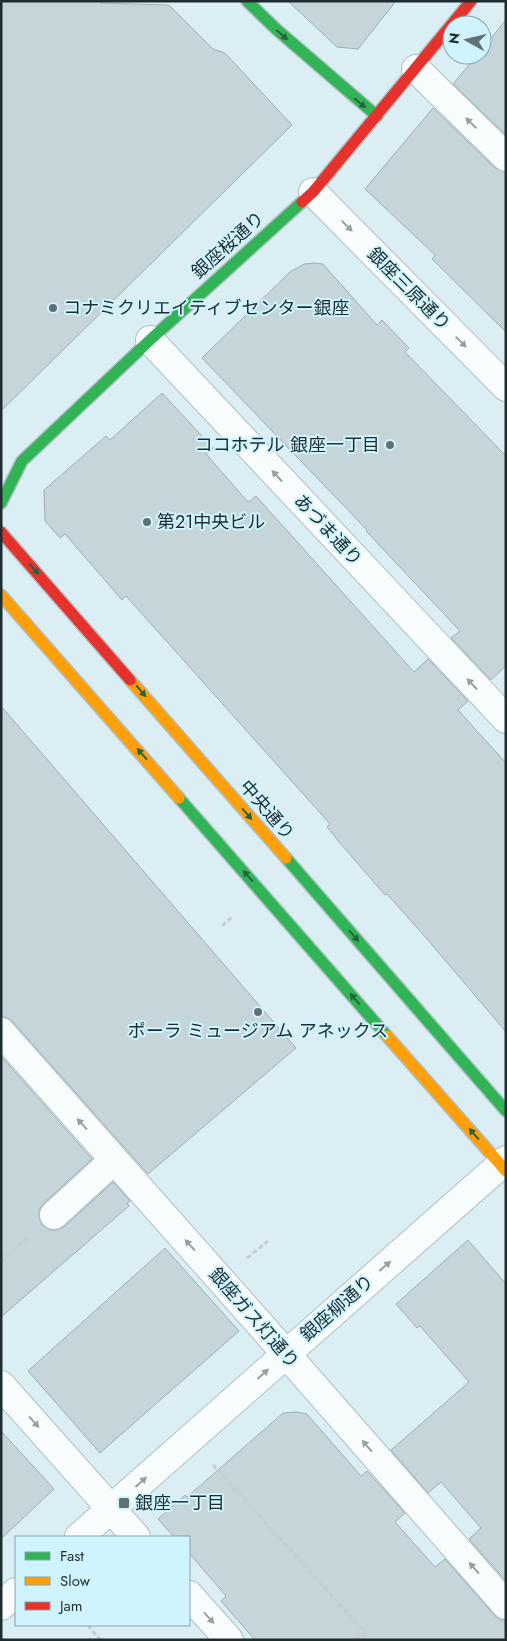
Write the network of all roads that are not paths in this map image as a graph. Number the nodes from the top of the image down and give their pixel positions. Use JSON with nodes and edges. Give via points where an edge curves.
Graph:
{"nodes":[{"id":1,"x":247,"y":1,"type":"edge"},
{"id":2,"x":471,"y":1,"type":"edge"},
{"id":3,"x":416,"y":69,"type":"junction"},
{"id":4,"x":377,"y":116,"type":"junction"},
{"id":5,"x":506,"y":157,"type":"edge"},
{"id":6,"x":313,"y":192,"type":"junction"},
{"id":7,"x":150,"y":340,"type":"junction"},
{"id":8,"x":506,"y":387,"type":"edge"},
{"id":9,"x":1,"y":503,"type":"edge"},
{"id":10,"x":1,"y":532,"type":"edge"},
{"id":11,"x":1,"y":594,"type":"edge"},
{"id":12,"x":506,"y":719,"type":"edge"},
{"id":13,"x":1,"y":1032,"type":"edge"},
{"id":14,"x":506,"y":1111,"type":"edge"},
{"id":15,"x":114,"y":1160,"type":"junction"},
{"id":16,"x":504,"y":1165,"type":"edge"},
{"id":17,"x":54,"y":1215,"type":"dead end"},
{"id":18,"x":286,"y":1353,"type":"junction"},
{"id":19,"x":1,"y":1385,"type":"edge"},
{"id":20,"x":111,"y":1509,"type":"junction"},
{"id":21,"x":80,"y":1536,"type":"edge"},
{"id":22,"x":135,"y":1536,"type":"edge"},
{"id":23,"x":15,"y":1593,"type":"edge"},
{"id":24,"x":190,"y":1596,"type":"edge"},
{"id":25,"x":506,"y":1605,"type":"edge"},
{"id":26,"x":1,"y":1606,"type":"edge"},
{"id":27,"x":229,"y":1640,"type":"edge"}],
"edges":[{"from":1,"to":4,"type":"main road","one_way":true},
{"from":2,"to":3,"type":"main road","name":"銀座桜通り"},
{"from":3,"to":4,"type":"main road","name":"銀座桜通り"},
{"from":5,"to":3,"type":"street","one_way":true},
{"from":4,"to":6,"type":"main road","name":"銀座桜通り"},
{"from":6,"to":7,"type":"main road","name":"銀座桜通り"},
{"from":6,"to":8,"type":"street","name":"銀座三原通り","one_way":true},
{"from":7,"to":9,"type":"main road","name":"銀座桜通り","via":[[22,461]]},
{"from":12,"to":7,"type":"street","name":"あづま通り","one_way":true},
{"from":10,"to":14,"type":"main road","name":"中央通り","one_way":true},
{"from":16,"to":11,"type":"main road","one_way":true},
{"from":15,"to":13,"type":"street","name":"銀座ガス灯通り","one_way":true},
{"from":15,"to":17,"type":"street"},
{"from":18,"to":15,"type":"street","name":"銀座ガス灯通り","one_way":true},
{"from":18,"to":16,"type":"street","name":"銀座柳通り","one_way":true},
{"from":20,"to":18,"type":"street","name":"銀座柳通り","one_way":true},
{"from":25,"to":18,"type":"street","name":"銀座ガス灯通り","one_way":true},
{"from":19,"to":20,"type":"street","one_way":true},
{"from":20,"to":21,"type":"street","name":"銀座柳通り"},
{"from":20,"to":22,"type":"street"},
{"from":23,"to":26,"type":"street"},
{"from":24,"to":27,"type":"street","one_way":true}]}
